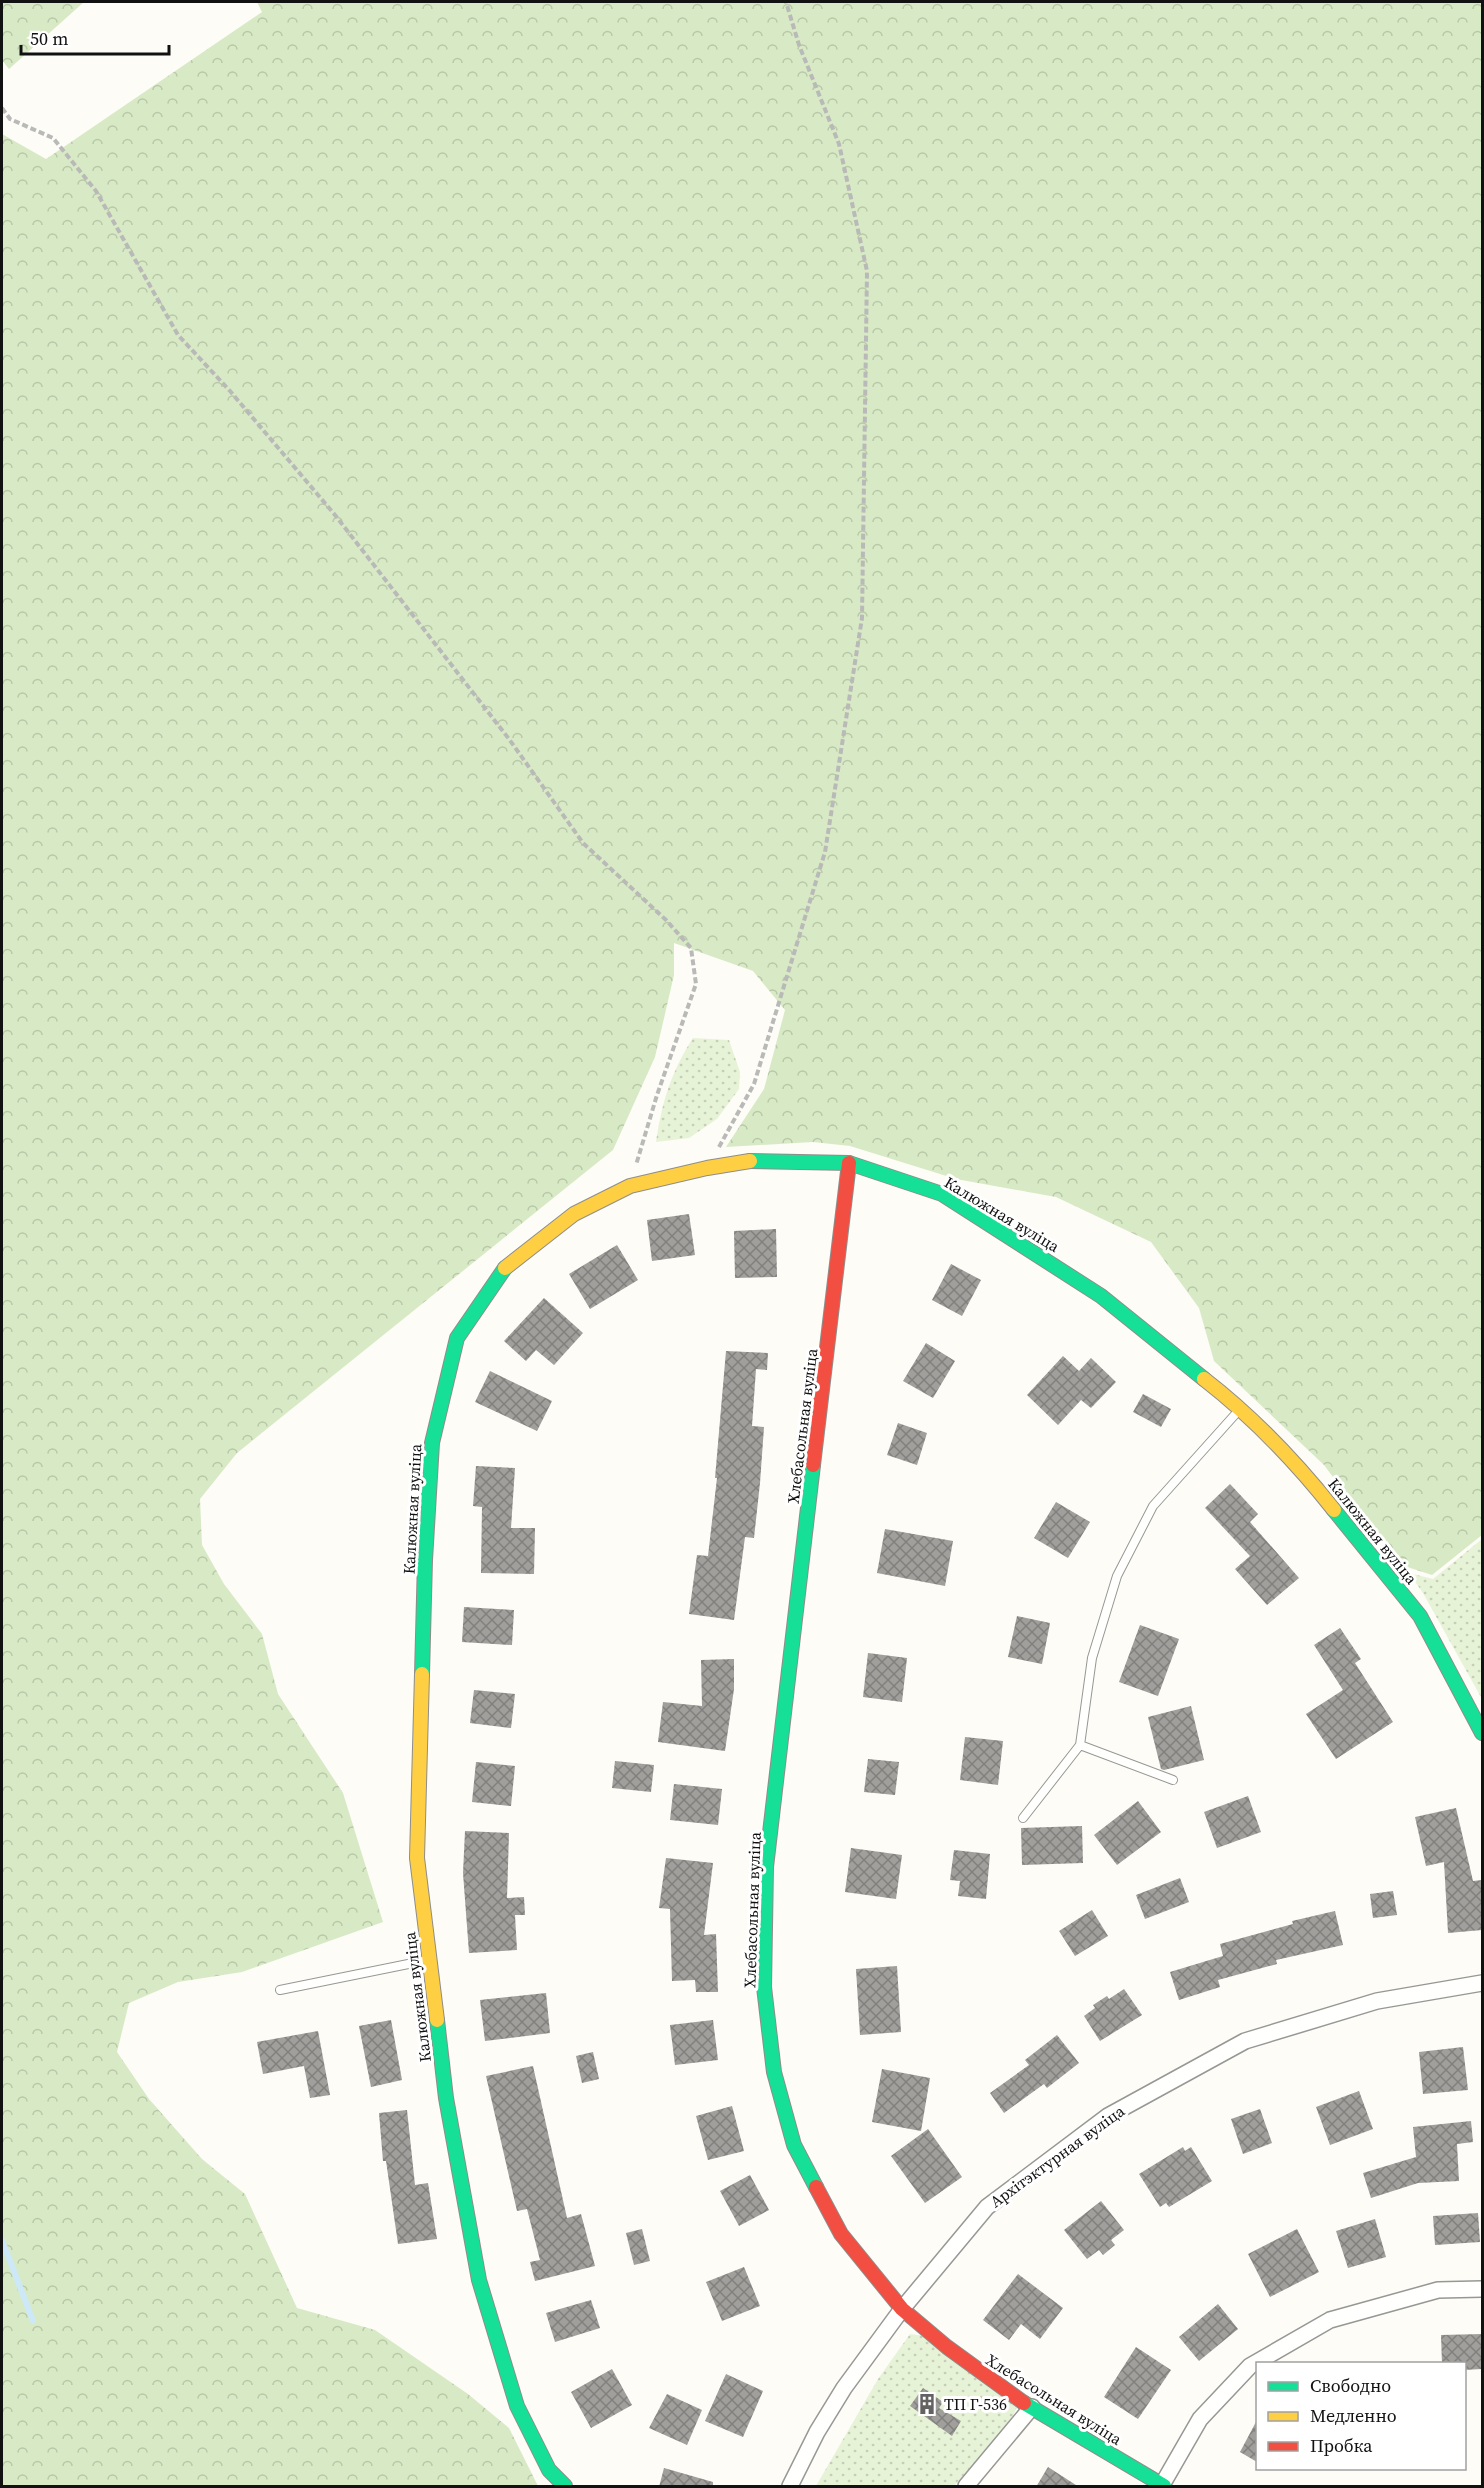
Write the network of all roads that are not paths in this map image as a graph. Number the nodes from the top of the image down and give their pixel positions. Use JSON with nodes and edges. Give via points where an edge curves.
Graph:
{"nodes":[{"id":1,"x":849,"y":1163,"type":"junction"},
{"id":2,"x":1241,"y":1408,"type":"junction"},
{"id":3,"x":1482,"y":1733,"type":"edge"},
{"id":4,"x":1080,"y":1745,"type":"junction"},
{"id":5,"x":1173,"y":1780,"type":"dead end"},
{"id":6,"x":1023,"y":1818,"type":"dead end"},
{"id":7,"x":429,"y":1959,"type":"junction"},
{"id":8,"x":1482,"y":1983,"type":"edge"},
{"id":9,"x":280,"y":1990,"type":"dead end"},
{"id":10,"x":1482,"y":2289,"type":"edge"},
{"id":11,"x":902,"y":2309,"type":"junction"},
{"id":12,"x":1257,"y":2362,"type":"edge"},
{"id":13,"x":1256,"y":2363,"type":"edge"},
{"id":14,"x":1032,"y":2407,"type":"junction"},
{"id":15,"x":1163,"y":2486,"type":"edge"},
{"id":16,"x":565,"y":2487,"type":"edge"},
{"id":17,"x":790,"y":2487,"type":"edge"},
{"id":18,"x":966,"y":2487,"type":"edge"}],
"edges":[{"from":1,"to":2,"type":"street","name":"Калюжная вуліца","via":[[942,1194],[1101,1296]]},
{"from":1,"to":7,"type":"street","name":"Калюжная вуліца","via":[[759,1160],[630,1186],[574,1214],[507,1265],[456,1338],[432,1443],[425,1560],[417,1858]]},
{"from":1,"to":11,"type":"street","name":"Хлебасольная вуліца","via":[[766,1867],[764,1987],[774,2072],[794,2145],[841,2234]]},
{"from":2,"to":3,"type":"street","name":"Калюжная вуліца","via":[[1312,1482],[1420,1616]]},
{"from":2,"to":4,"type":"lane","via":[[1153,1506],[1117,1576],[1092,1658]]},
{"from":4,"to":5,"type":"lane"},
{"from":4,"to":6,"type":"lane"},
{"from":7,"to":9,"type":"lane"},
{"from":7,"to":16,"type":"street","name":"Калюжная вуліца","via":[[446,2098],[479,2280],[517,2406],[549,2470]]},
{"from":8,"to":11,"type":"street","name":"Архітэктурная вуліца","via":[[1377,2001],[1245,2041],[1108,2116],[987,2207]]},
{"from":10,"to":12,"type":"street","via":[[1438,2290],[1330,2320]]},
{"from":11,"to":14,"type":"street","name":"Хлебасольная вуліца","via":[[946,2347]]},
{"from":11,"to":17,"type":"street","name":"Архітэктурная вуліца","via":[[844,2388]]},
{"from":13,"to":15,"type":"street","via":[[1200,2419]]},
{"from":14,"to":15,"type":"street","name":"Хлебасольная вуліца"},
{"from":14,"to":18,"type":"street"}]}
